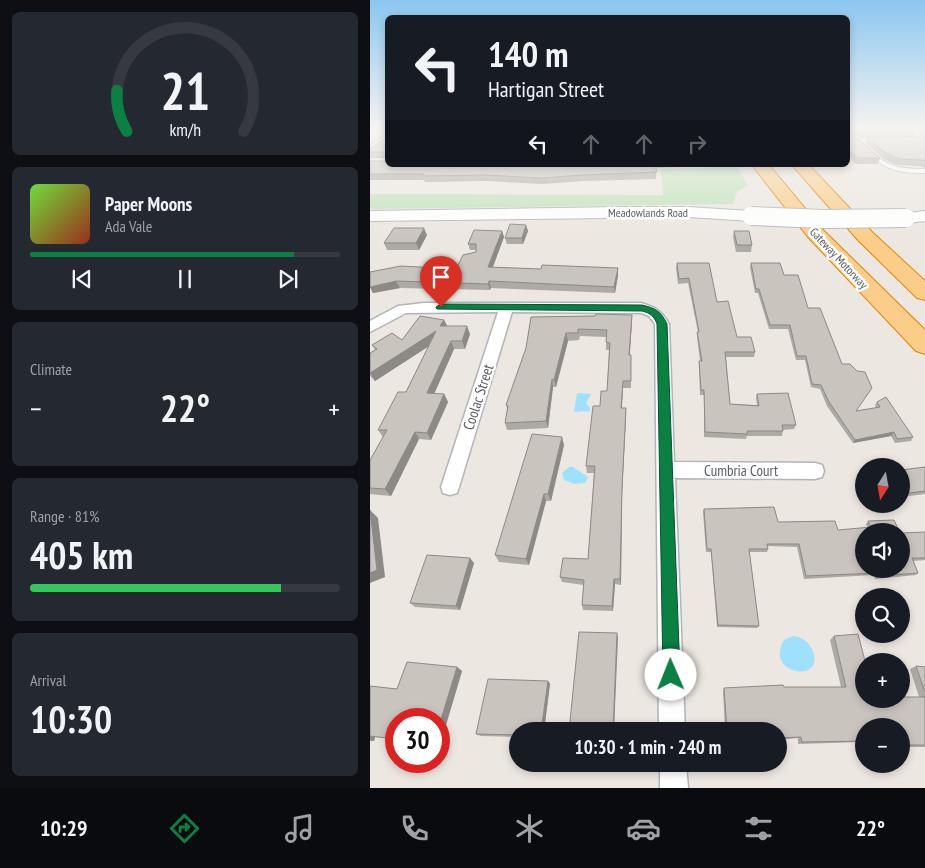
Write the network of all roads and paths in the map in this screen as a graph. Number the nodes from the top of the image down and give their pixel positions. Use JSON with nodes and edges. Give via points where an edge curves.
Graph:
{"nodes":[{"id":1,"x":884,"y":165,"type":"edge"},
{"id":2,"x":762,"y":167,"type":"edge"},
{"id":3,"x":802,"y":167,"type":"edge"},
{"id":4,"x":925,"y":171,"type":"edge"},
{"id":5,"x":370,"y":216,"type":"edge"},
{"id":6,"x":925,"y":216,"type":"edge"},
{"id":7,"x":925,"y":293,"type":"edge"},
{"id":8,"x":507,"y":307,"type":"junction"},
{"id":9,"x":370,"y":327,"type":"edge"},
{"id":10,"x":925,"y":345,"type":"edge"},
{"id":11,"x":667,"y":470,"type":"junction"},
{"id":12,"x":815,"y":470,"type":"dead end"},
{"id":13,"x":450,"y":487,"type":"dead end"},
{"id":14,"x":672,"y":722,"type":"edge"},
{"id":15,"x":673,"y":772,"type":"edge"},
{"id":16,"x":674,"y":788,"type":"edge"}],
"edges":[{"from":1,"to":4,"type":"lane","via":[[898,170]]},
{"from":2,"to":10,"type":"highway","name":"Gateway Motorway","via":[[815,233]]},
{"from":3,"to":7,"type":"highway","via":[[865,236]]},
{"from":5,"to":6,"type":"main road","name":"Meadowlands Road","bridge":true,"via":[[613,212],[824,219]]},
{"from":8,"to":9,"type":"street","via":[[403,309]]},
{"from":8,"to":11,"type":"street","via":[[642,308],[659,316],[662,324]]},
{"from":8,"to":13,"type":"street","name":"Coolac Street"},
{"from":11,"to":12,"type":"street","name":"Cumbria Court"},
{"from":11,"to":14,"type":"street"},
{"from":15,"to":16,"type":"street"}]}
